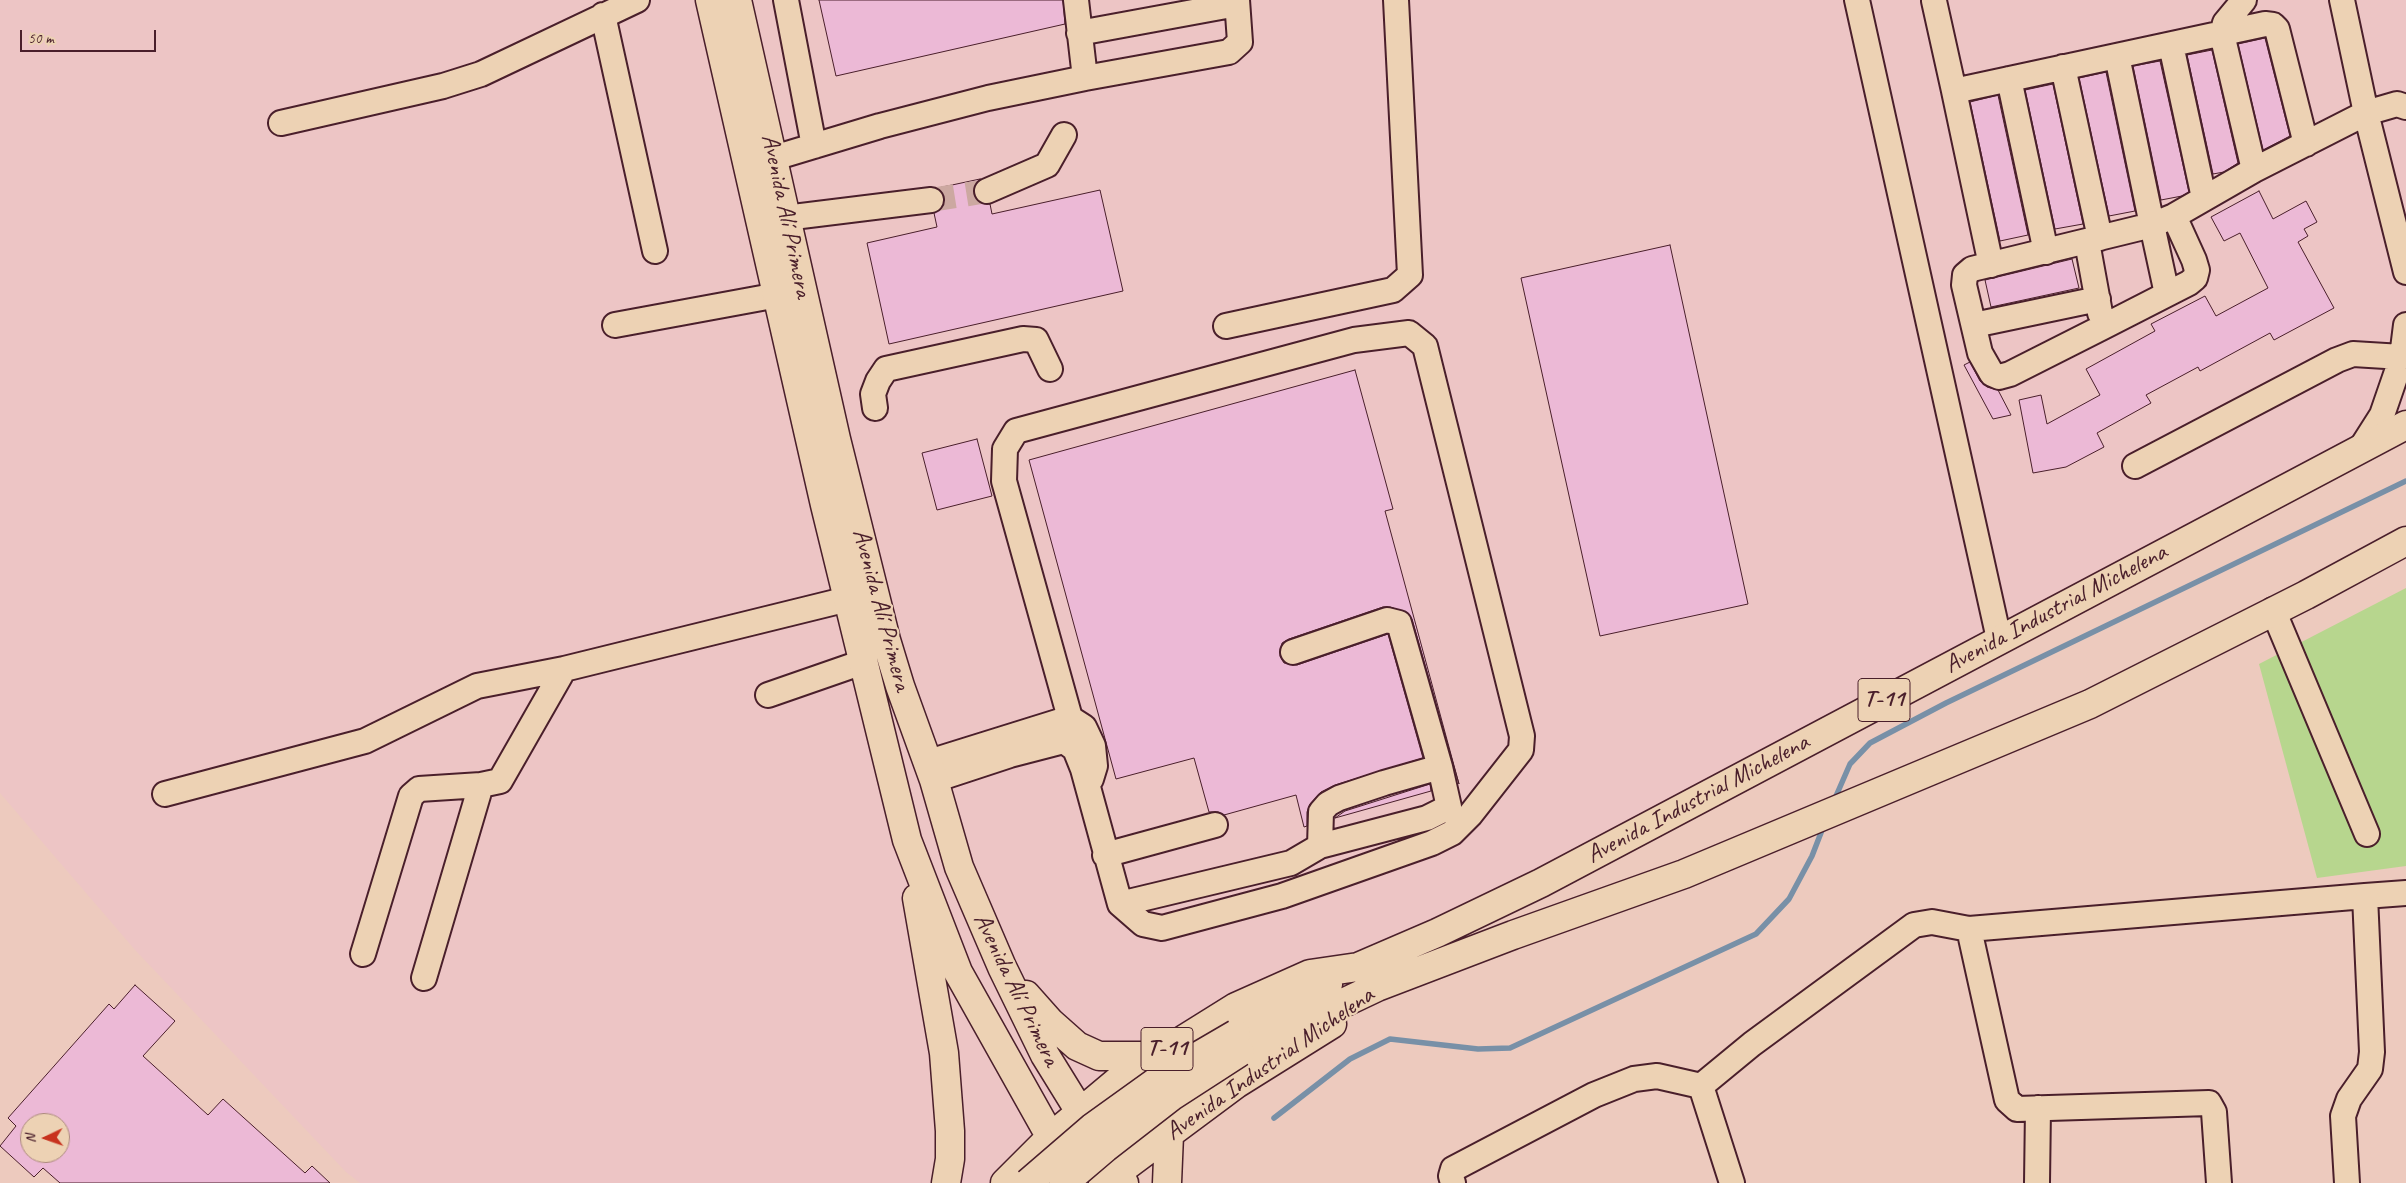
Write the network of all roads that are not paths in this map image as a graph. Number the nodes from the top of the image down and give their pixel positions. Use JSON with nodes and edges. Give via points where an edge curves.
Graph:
{"nodes":[{"id":1,"x":636,"y":0,"type":"edge"},
{"id":2,"x":710,"y":0,"type":"edge"},
{"id":3,"x":737,"y":0,"type":"edge"},
{"id":4,"x":786,"y":0,"type":"edge"},
{"id":5,"x":1076,"y":0,"type":"edge"},
{"id":6,"x":1396,"y":0,"type":"edge"},
{"id":7,"x":1858,"y":0,"type":"edge"},
{"id":8,"x":2244,"y":0,"type":"edge"},
{"id":9,"x":2342,"y":0,"type":"edge"},
{"id":10,"x":1934,"y":1,"type":"edge"},
{"id":11,"x":1237,"y":2,"type":"edge"},
{"id":12,"x":603,"y":15,"type":"junction"},
{"id":13,"x":1080,"y":33,"type":"junction"},
{"id":14,"x":2222,"y":34,"type":"junction"},
{"id":15,"x":2171,"y":45,"type":"junction"},
{"id":16,"x":2117,"y":56,"type":"junction"},
{"id":17,"x":2063,"y":68,"type":"junction"},
{"id":18,"x":1085,"y":78,"type":"junction"},
{"id":19,"x":2008,"y":79,"type":"junction"},
{"id":20,"x":1954,"y":91,"type":"junction"},
{"id":21,"x":2406,"y":107,"type":"edge"},
{"id":22,"x":2366,"y":113,"type":"junction"},
{"id":23,"x":281,"y":123,"type":"dead end"},
{"id":24,"x":1064,"y":135,"type":"dead end"},
{"id":25,"x":2306,"y":144,"type":"junction"},
{"id":26,"x":814,"y":146,"type":"junction"},
{"id":27,"x":761,"y":162,"type":"junction"},
{"id":28,"x":2254,"y":170,"type":"junction"},
{"id":29,"x":987,"y":191,"type":"tunnel mouth"},
{"id":30,"x":2204,"y":198,"type":"junction"},
{"id":31,"x":931,"y":200,"type":"tunnel mouth"},
{"id":32,"x":2174,"y":216,"type":"junction"},
{"id":33,"x":785,"y":218,"type":"junction"},
{"id":34,"x":2152,"y":225,"type":"junction"},
{"id":35,"x":2094,"y":240,"type":"junction"},
{"id":36,"x":654,"y":251,"type":"dead end"},
{"id":37,"x":2046,"y":252,"type":"junction"},
{"id":38,"x":1991,"y":266,"type":"junction"},
{"id":39,"x":2406,"y":272,"type":"edge"},
{"id":40,"x":778,"y":294,"type":"junction"},
{"id":41,"x":2167,"y":294,"type":"junction"},
{"id":42,"x":2098,"y":299,"type":"junction"},
{"id":43,"x":615,"y":325,"type":"dead end"},
{"id":44,"x":1974,"y":325,"type":"junction"},
{"id":45,"x":2406,"y":325,"type":"edge"},
{"id":46,"x":1226,"y":326,"type":"dead end"},
{"id":47,"x":2103,"y":327,"type":"junction"},
{"id":48,"x":2404,"y":357,"type":"edge"},
{"id":49,"x":1050,"y":368,"type":"dead end"},
{"id":50,"x":875,"y":408,"type":"dead end"},
{"id":51,"x":2406,"y":425,"type":"edge"},
{"id":52,"x":2362,"y":448,"type":"junction"},
{"id":53,"x":2135,"y":466,"type":"dead end"},
{"id":54,"x":2406,"y":541,"type":"edge"},
{"id":55,"x":848,"y":598,"type":"junction"},
{"id":56,"x":2273,"y":610,"type":"junction"},
{"id":57,"x":1999,"y":639,"type":"junction"},
{"id":58,"x":1293,"y":652,"type":"dead end"},
{"id":59,"x":564,"y":669,"type":"junction"},
{"id":60,"x":866,"y":671,"type":"junction"},
{"id":61,"x":768,"y":695,"type":"dead end"},
{"id":62,"x":1070,"y":718,"type":"junction"},
{"id":63,"x":1440,"y":768,"type":"junction"},
{"id":64,"x":932,"y":771,"type":"junction"},
{"id":65,"x":481,"y":785,"type":"junction"},
{"id":66,"x":1088,"y":788,"type":"junction"},
{"id":67,"x":164,"y":794,"type":"dead end"},
{"id":68,"x":1215,"y":826,"type":"dead end"},
{"id":69,"x":2368,"y":834,"type":"dead end"},
{"id":70,"x":907,"y":840,"type":"junction"},
{"id":71,"x":1320,"y":846,"type":"junction"},
{"id":72,"x":1105,"y":855,"type":"junction"},
{"id":73,"x":2406,"y":893,"type":"edge"},
{"id":74,"x":2365,"y":896,"type":"junction"},
{"id":75,"x":1120,"y":904,"type":"junction"},
{"id":76,"x":1969,"y":929,"type":"junction"},
{"id":77,"x":363,"y":954,"type":"dead end"},
{"id":78,"x":1002,"y":967,"type":"junction"},
{"id":79,"x":1358,"y":967,"type":"junction"},
{"id":80,"x":424,"y":978,"type":"dead end"},
{"id":81,"x":1361,"y":994,"type":"junction"},
{"id":82,"x":1238,"y":1043,"type":"junction"},
{"id":83,"x":1156,"y":1056,"type":"junction"},
{"id":84,"x":1701,"y":1086,"type":"junction"},
{"id":85,"x":2038,"y":1108,"type":"junction"},
{"id":86,"x":1080,"y":1114,"type":"junction"},
{"id":87,"x":1169,"y":1135,"type":"junction"},
{"id":88,"x":1051,"y":1137,"type":"junction"},
{"id":89,"x":1115,"y":1179,"type":"edge"},
{"id":90,"x":946,"y":1183,"type":"edge"},
{"id":91,"x":1005,"y":1183,"type":"edge"},
{"id":92,"x":1028,"y":1183,"type":"edge"},
{"id":93,"x":1064,"y":1183,"type":"edge"},
{"id":94,"x":1077,"y":1183,"type":"edge"},
{"id":95,"x":1167,"y":1183,"type":"edge"},
{"id":96,"x":1453,"y":1183,"type":"edge"},
{"id":97,"x":1732,"y":1183,"type":"edge"},
{"id":98,"x":2037,"y":1183,"type":"edge"},
{"id":99,"x":2219,"y":1183,"type":"edge"},
{"id":100,"x":2347,"y":1183,"type":"edge"}],
"edges":[{"from":1,"to":12,"type":"street"},
{"from":2,"to":27,"type":"main road","name":"Avenida Alí Primera"},
{"from":3,"to":27,"type":"main road","name":"Avenida Alí Primera"},
{"from":4,"to":26,"type":"street"},
{"from":5,"to":13,"type":"street"},
{"from":6,"to":46,"type":"street","via":[[1410,275],[1393,290]]},
{"from":7,"to":57,"type":"street"},
{"from":8,"to":14,"type":"street","via":[[2225,23]]},
{"from":9,"to":22,"type":"street"},
{"from":10,"to":20,"type":"street"},
{"from":11,"to":13,"type":"street"},
{"from":11,"to":18,"type":"street","via":[[1240,42],[1229,52]]},
{"from":12,"to":23,"type":"street","via":[[481,74],[444,86]]},
{"from":12,"to":36,"type":"street"},
{"from":13,"to":18,"type":"street"},
{"from":14,"to":15,"type":"street"},
{"from":14,"to":25,"type":"street","via":[[2265,24],[2277,29]]},
{"from":14,"to":28,"type":"street"},
{"from":15,"to":16,"type":"street"},
{"from":15,"to":30,"type":"street"},
{"from":16,"to":17,"type":"street"},
{"from":16,"to":34,"type":"street"},
{"from":17,"to":19,"type":"street"},
{"from":17,"to":35,"type":"street"},
{"from":18,"to":26,"type":"street","via":[[988,98]]},
{"from":19,"to":20,"type":"street"},
{"from":19,"to":37,"type":"street"},
{"from":20,"to":38,"type":"street"},
{"from":21,"to":22,"type":"street","via":[[2397,104]]},
{"from":22,"to":25,"type":"street"},
{"from":22,"to":39,"type":"street"},
{"from":24,"to":29,"type":"street","via":[[1047,165]]},
{"from":25,"to":28,"type":"street"},
{"from":26,"to":27,"type":"street"},
{"from":27,"to":33,"type":"main road","name":"Avenida Alí Primera"},
{"from":27,"to":40,"type":"main road","name":"Avenida Alí Primera"},
{"from":28,"to":30,"type":"street"},
{"from":30,"to":32,"type":"street"},
{"from":31,"to":33,"type":"street"},
{"from":32,"to":34,"type":"street"},
{"from":32,"to":41,"type":"street","via":[[2197,270],[2189,283]]},
{"from":33,"to":64,"type":"main road","name":"Avenida Alí Primera","via":[[886,640]]},
{"from":34,"to":35,"type":"street"},
{"from":34,"to":41,"type":"street"},
{"from":35,"to":37,"type":"street"},
{"from":35,"to":42,"type":"street"},
{"from":37,"to":38,"type":"street"},
{"from":38,"to":44,"type":"street","via":[[1965,275],[1964,285]]},
{"from":40,"to":43,"type":"street"},
{"from":40,"to":55,"type":"main road","name":"Avenida Alí Primera","via":[[824,505]]},
{"from":41,"to":47,"type":"street"},
{"from":42,"to":44,"type":"street"},
{"from":42,"to":47,"type":"street"},
{"from":44,"to":47,"type":"street","via":[[1980,353],[1992,374],[1999,377]]},
{"from":45,"to":48,"type":"street"},
{"from":48,"to":52,"type":"street","via":[[2382,415]]},
{"from":48,"to":53,"type":"street","via":[[2353,354],[2337,360]]},
{"from":49,"to":50,"type":"street","via":[[1036,340],[1023,339],[886,369],[873,394]]},
{"from":51,"to":52,"type":"main road","name":"Avenida Industrial Michelena","number":"T-11"},
{"from":52,"to":57,"type":"main road","name":"Avenida Industrial Michelena","number":"T-11"},
{"from":54,"to":56,"type":"main road","name":"Avenida Industrial Michelena","number":"T-11"},
{"from":55,"to":59,"type":"street"},
{"from":55,"to":60,"type":"main road","name":"Avenida Alí Primera"},
{"from":56,"to":69,"type":"street"},
{"from":56,"to":81,"type":"main road","name":"Avenida Industrial Michelena","number":"T-11","via":[[2090,704],[1779,836]]},
{"from":57,"to":79,"type":"main road","name":"Avenida Industrial Michelena","number":"T-11","via":[[1541,883]]},
{"from":58,"to":63,"type":"street","via":[[1387,620],[1399,624]]},
{"from":59,"to":65,"type":"street","via":[[500,781]]},
{"from":59,"to":67,"type":"street","via":[[477,686],[365,741]]},
{"from":60,"to":61,"type":"street"},
{"from":60,"to":64,"type":"main road","via":[[888,700],[928,779]]},
{"from":60,"to":70,"type":"main road","name":"Avenida Alí Primera"},
{"from":62,"to":64,"type":"street"},
{"from":62,"to":66,"type":"street","via":[[1084,727],[1093,746],[1095,766]]},
{"from":62,"to":75,"type":"street","via":[[1004,481],[1005,449],[1016,431],[1354,340],[1409,333],[1425,346],[1522,736],[1521,750],[1470,815],[1452,833],[1432,843],[1282,896],[1162,928],[1143,924]]},
{"from":63,"to":71,"type":"street","via":[[1384,783],[1328,804],[1321,812]]},
{"from":63,"to":71,"type":"street","via":[[1448,807],[1427,818]]},
{"from":64,"to":66,"type":"street","via":[[1064,741],[1075,749]]},
{"from":64,"to":78,"type":"main road","name":"Avenida Alí Primera","via":[[959,868]]},
{"from":65,"to":77,"type":"street","via":[[419,790],[411,796]]},
{"from":65,"to":80,"type":"street"},
{"from":66,"to":72,"type":"street"},
{"from":68,"to":72,"type":"street"},
{"from":70,"to":88,"type":"main road","name":"Avenida Alí Primera","via":[[958,972]]},
{"from":70,"to":90,"type":"main road","via":[[944,1053],[950,1131]]},
{"from":71,"to":75,"type":"street","via":[[1291,863]]},
{"from":72,"to":75,"type":"street"},
{"from":73,"to":74,"type":"street"},
{"from":74,"to":76,"type":"street"},
{"from":74,"to":100,"type":"street","via":[[2372,1052],[2370,1069],[2349,1099],[2343,1116]]},
{"from":76,"to":84,"type":"street","via":[[1932,922],[1914,926],[1752,1044]]},
{"from":76,"to":85,"type":"street","via":[[2007,1100],[2017,1109]]},
{"from":78,"to":83,"type":"main road","via":[[1050,1022],[1077,1046],[1099,1056]]},
{"from":78,"to":86,"type":"main road","name":"Avenida Alí Primera","via":[[1045,1055]]},
{"from":79,"to":82,"type":"main road","number":"T-11"},
{"from":79,"to":83,"type":"main road","name":"Avenida Industrial Michelena","number":"T-11","via":[[1310,974],[1236,1007]]},
{"from":81,"to":82,"type":"main road","number":"T-11"},
{"from":81,"to":87,"type":"main road","name":"Avenida Industrial Michelena","number":"T-11","via":[[1338,1021],[1236,1084]]},
{"from":82,"to":92,"type":"main road","number":"T-11","bridge":true,"via":[[1164,1076],[1093,1127]]},
{"from":82,"to":93,"type":"main road","number":"T-11","bridge":true},
{"from":83,"to":86,"type":"main road","name":"Avenida Industrial Michelena","number":"T-11","via":[[1119,1080]]},
{"from":84,"to":96,"type":"street","via":[[1657,1076],[1634,1079],[1594,1095],[1453,1169]]},
{"from":84,"to":97,"type":"street"},
{"from":85,"to":98,"type":"street"},
{"from":85,"to":99,"type":"street","via":[[2209,1103],[2214,1112]]},
{"from":86,"to":88,"type":"main road","name":"Avenida Industrial Michelena","number":"T-11"},
{"from":86,"to":89,"type":"main road","name":"Avenida Alí Primera"},
{"from":87,"to":89,"type":"main road","name":"Avenida Industrial Michelena","number":"T-11"},
{"from":87,"to":95,"type":"main road"},
{"from":88,"to":91,"type":"main road","name":"Avenida Industrial Michelena","number":"T-11"},
{"from":88,"to":94,"type":"main road","name":"Avenida Alí Primera"}]}
